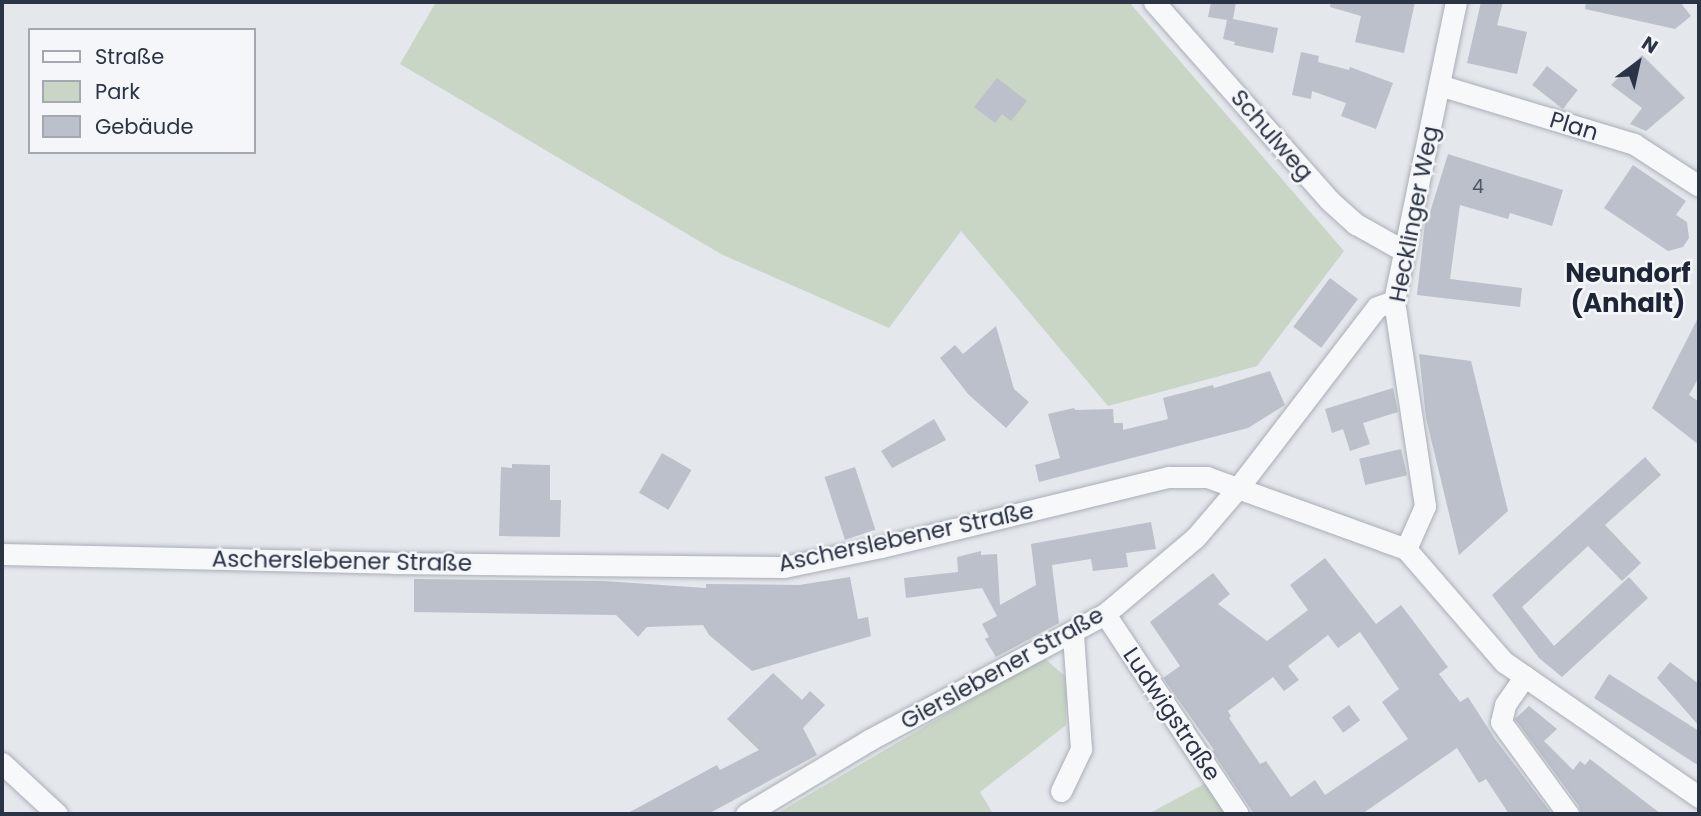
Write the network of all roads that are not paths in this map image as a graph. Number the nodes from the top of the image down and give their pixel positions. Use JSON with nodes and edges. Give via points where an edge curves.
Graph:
{"nodes":[{"id":1,"x":1154,"y":2,"type":"edge"},
{"id":2,"x":1457,"y":2,"type":"edge"},
{"id":3,"x":1439,"y":85,"type":"junction"},
{"id":4,"x":1699,"y":186,"type":"edge"},
{"id":5,"x":1404,"y":251,"type":"junction"},
{"id":6,"x":1394,"y":301,"type":"junction"},
{"id":7,"x":1238,"y":488,"type":"junction"},
{"id":8,"x":1406,"y":549,"type":"junction"},
{"id":9,"x":2,"y":554,"type":"edge"},
{"id":10,"x":1105,"y":614,"type":"junction"},
{"id":11,"x":1073,"y":634,"type":"junction"},
{"id":12,"x":1525,"y":676,"type":"junction"},
{"id":13,"x":2,"y":763,"type":"edge"},
{"id":14,"x":1061,"y":792,"type":"dead end"},
{"id":15,"x":1699,"y":797,"type":"edge"},
{"id":16,"x":57,"y":814,"type":"edge"},
{"id":17,"x":746,"y":814,"type":"edge"},
{"id":18,"x":1238,"y":814,"type":"edge"},
{"id":19,"x":1568,"y":814,"type":"edge"}],
"edges":[{"from":1,"to":5,"type":"street","name":"Schulweg","via":[[1329,200],[1356,224]]},
{"from":2,"to":3,"type":"street","name":"Hecklinger Weg"},
{"from":3,"to":4,"type":"street","name":"Plan","via":[[1634,144]]},
{"from":3,"to":5,"type":"street","name":"Hecklinger Weg"},
{"from":5,"to":6,"type":"street","name":"Hecklinger Weg"},
{"from":6,"to":7,"type":"street","name":"Gierslebener Straße","via":[[1377,307]]},
{"from":6,"to":8,"type":"street","name":"Hecklinger Weg","via":[[1425,506]]},
{"from":7,"to":8,"type":"street","name":"Ascherslebener Straße"},
{"from":7,"to":9,"type":"street","name":"Ascherslebener Straße","via":[[1207,477],[1169,477],[784,567]]},
{"from":7,"to":10,"type":"street","name":"Gierslebener Straße","via":[[1195,538]]},
{"from":8,"to":12,"type":"street","via":[[1482,641]]},
{"from":10,"to":11,"type":"street","name":"Gierslebener Straße"},
{"from":10,"to":18,"type":"street","name":"Ludwigstraße"},
{"from":11,"to":14,"type":"street","via":[[1081,749]]},
{"from":11,"to":17,"type":"street","name":"Gierslebener Straße","via":[[869,740]]},
{"from":12,"to":15,"type":"street"},
{"from":12,"to":19,"type":"street","via":[[1505,705],[1502,722]]},
{"from":13,"to":16,"type":"street"}]}
